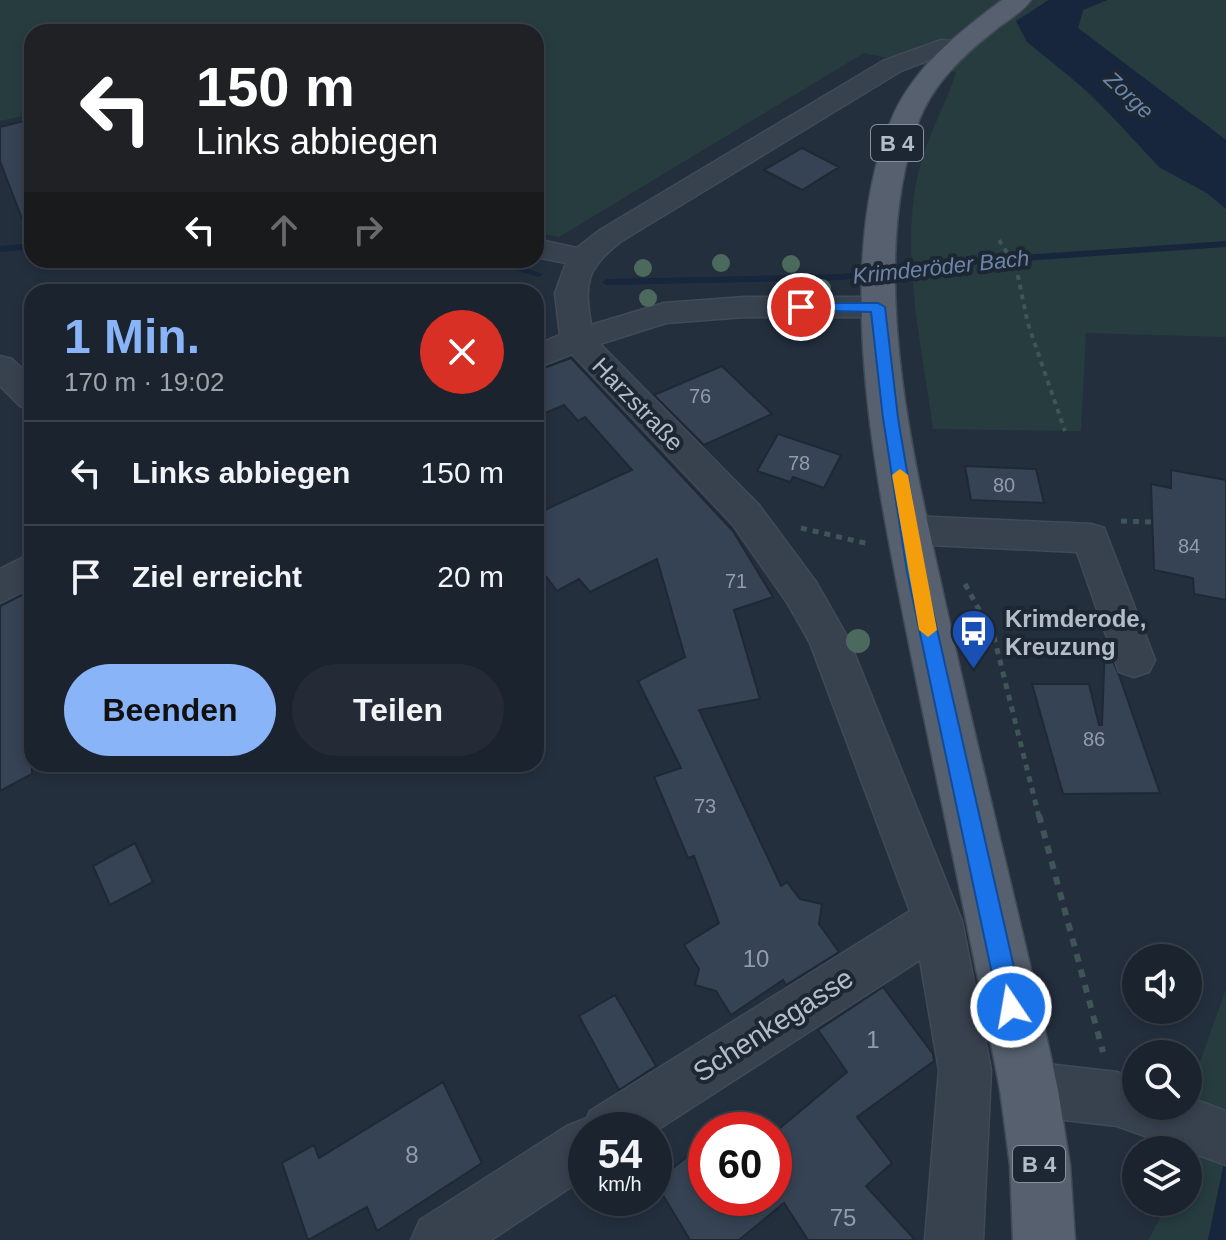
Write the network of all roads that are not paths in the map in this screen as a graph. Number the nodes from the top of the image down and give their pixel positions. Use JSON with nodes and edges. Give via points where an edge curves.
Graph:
{"nodes":[{"id":1,"x":1018,"y":0,"type":"edge"},
{"id":2,"x":957,"y":47,"type":"junction"},
{"id":3,"x":544,"y":250,"type":"edge"},
{"id":4,"x":583,"y":258,"type":"junction"},
{"id":5,"x":878,"y":283,"type":"junction"},
{"id":6,"x":577,"y":340,"type":"junction"},
{"id":7,"x":544,"y":354,"type":"edge"},
{"id":8,"x":0,"y":367,"type":"edge"},
{"id":9,"x":24,"y":390,"type":"edge"},
{"id":10,"x":907,"y":535,"type":"junction"},
{"id":11,"x":24,"y":573,"type":"edge"},
{"id":12,"x":0,"y":588,"type":"edge"},
{"id":13,"x":1134,"y":660,"type":"dead end"},
{"id":14,"x":938,"y":921,"type":"junction"},
{"id":15,"x":1029,"y":1089,"type":"junction"},
{"id":16,"x":637,"y":1112,"type":"edge"},
{"id":17,"x":1212,"y":1133,"type":"edge"},
{"id":18,"x":568,"y":1157,"type":"edge"},
{"id":19,"x":440,"y":1240,"type":"edge"},
{"id":20,"x":954,"y":1240,"type":"edge"},
{"id":21,"x":1044,"y":1240,"type":"edge"}],
"edges":[{"from":1,"to":2,"type":"main road","number":"B 4"},
{"from":2,"to":4,"type":"street","via":[[941,47],[892,66],[610,236]]},
{"from":2,"to":5,"type":"main road","number":"B 4","via":[[938,65],[904,121],[886,178]]},
{"from":3,"to":4,"type":"street"},
{"from":4,"to":6,"type":"street","name":"Harzstraße","via":[[570,293]]},
{"from":5,"to":6,"type":"street","via":[[745,307],[664,313]]},
{"from":5,"to":10,"type":"main road","number":"B 4"},
{"from":6,"to":7,"type":"street"},
{"from":6,"to":14,"type":"street","name":"Harzstraße","via":[[746,515],[802,593],[829,640]]},
{"from":8,"to":9,"type":"street"},
{"from":10,"to":13,"type":"street","via":[[1091,538]]},
{"from":10,"to":15,"type":"main road","number":"B 4"},
{"from":11,"to":12,"type":"street"},
{"from":14,"to":16,"type":"street","name":"Schenkegasse"},
{"from":14,"to":20,"type":"street","name":"Harzstraße","via":[[965,1070]]},
{"from":15,"to":17,"type":"street","via":[[1117,1099]]},
{"from":15,"to":21,"type":"main road","number":"B 4"},
{"from":18,"to":19,"type":"street"}]}
